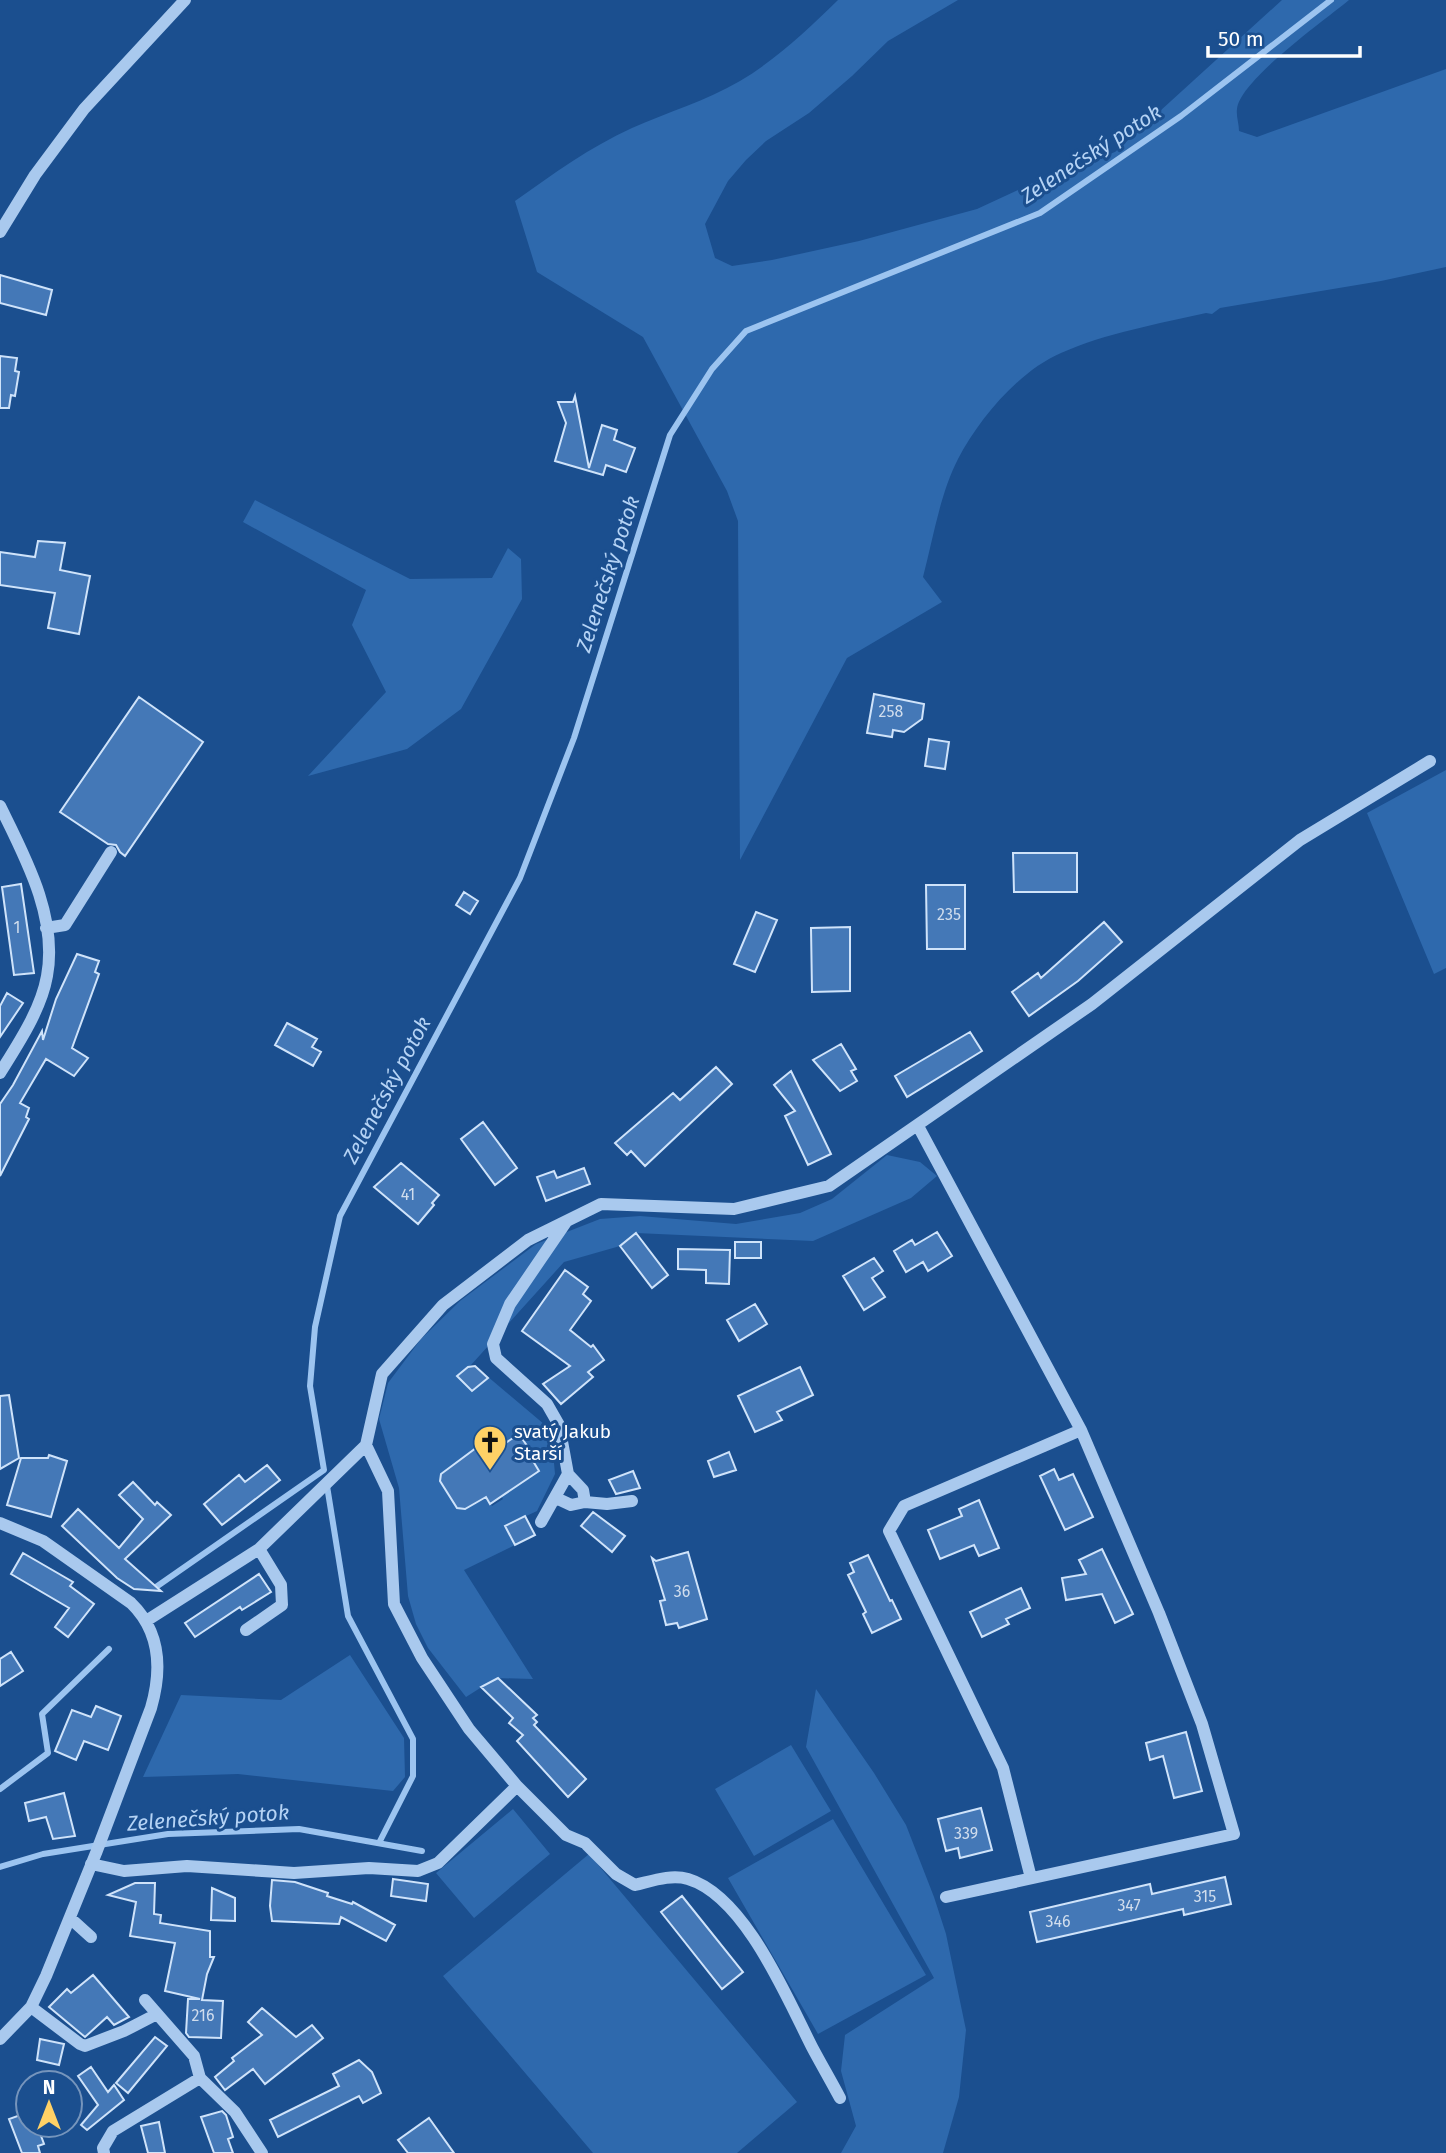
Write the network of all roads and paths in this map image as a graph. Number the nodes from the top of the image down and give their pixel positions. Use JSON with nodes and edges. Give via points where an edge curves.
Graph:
{"nodes":[{"id":1,"x":185,"y":0,"type":"edge"},
{"id":2,"x":0,"y":232,"type":"edge"},
{"id":3,"x":1430,"y":761,"type":"dead end"},
{"id":4,"x":0,"y":806,"type":"edge"},
{"id":5,"x":111,"y":852,"type":"dead end"},
{"id":6,"x":46,"y":928,"type":"junction"},
{"id":7,"x":0,"y":1073,"type":"edge"},
{"id":8,"x":918,"y":1126,"type":"junction"},
{"id":9,"x":566,"y":1222,"type":"junction"},
{"id":10,"x":1081,"y":1430,"type":"junction"},
{"id":11,"x":366,"y":1445,"type":"junction"},
{"id":12,"x":568,"y":1474,"type":"junction"},
{"id":13,"x":556,"y":1498,"type":"junction"},
{"id":14,"x":632,"y":1501,"type":"dead end"},
{"id":15,"x":585,"y":1502,"type":"junction"},
{"id":16,"x":541,"y":1522,"type":"dead end"},
{"id":17,"x":0,"y":1523,"type":"edge"},
{"id":18,"x":259,"y":1549,"type":"junction"},
{"id":19,"x":146,"y":1621,"type":"junction"},
{"id":20,"x":246,"y":1630,"type":"dead end"},
{"id":21,"x":517,"y":1786,"type":"junction"},
{"id":22,"x":94,"y":1858,"type":"junction"},
{"id":23,"x":1031,"y":1878,"type":"junction"},
{"id":24,"x":946,"y":1897,"type":"dead end"},
{"id":25,"x":70,"y":1917,"type":"junction"},
{"id":26,"x":91,"y":1937,"type":"dead end"},
{"id":27,"x":145,"y":2000,"type":"dead end"},
{"id":28,"x":32,"y":2007,"type":"junction"},
{"id":29,"x":157,"y":2014,"type":"junction"},
{"id":30,"x":0,"y":2039,"type":"edge"},
{"id":31,"x":200,"y":2077,"type":"junction"},
{"id":32,"x":840,"y":2098,"type":"dead end"},
{"id":33,"x":104,"y":2153,"type":"edge"},
{"id":34,"x":262,"y":2153,"type":"edge"}],
"edges":[{"from":1,"to":2,"type":"street","via":[[83,109]]},
{"from":3,"to":8,"type":"street","via":[[1300,840],[1092,1004]]},
{"from":4,"to":6,"type":"street","via":[[35,882]]},
{"from":5,"to":6,"type":"street","via":[[65,925]]},
{"from":6,"to":7,"type":"street","via":[[49,964],[44,990]]},
{"from":8,"to":9,"type":"street","via":[[829,1186],[734,1209],[601,1204]]},
{"from":8,"to":10,"type":"street"},
{"from":9,"to":11,"type":"street","via":[[528,1240],[434,1314],[382,1374]]},
{"from":9,"to":12,"type":"street","via":[[510,1304],[493,1344],[496,1358],[547,1404],[559,1425]]},
{"from":10,"to":23,"type":"street","via":[[904,1506],[889,1531],[1003,1768]]},
{"from":10,"to":23,"type":"street","via":[[1202,1724],[1234,1834]]},
{"from":11,"to":18,"type":"street"},
{"from":11,"to":21,"type":"street","via":[[388,1490],[394,1604],[422,1658],[469,1729]]},
{"from":12,"to":13,"type":"street"},
{"from":12,"to":15,"type":"street","via":[[583,1490]]},
{"from":13,"to":15,"type":"street","via":[[571,1505]]},
{"from":13,"to":16,"type":"street"},
{"from":14,"to":15,"type":"street"},
{"from":17,"to":19,"type":"street","via":[[43,1541],[131,1603]]},
{"from":18,"to":19,"type":"street"},
{"from":18,"to":20,"type":"street","via":[[281,1585],[282,1605]]},
{"from":19,"to":22,"type":"street","via":[[158,1653],[157,1687]]},
{"from":21,"to":22,"type":"street","via":[[438,1863],[418,1871],[369,1868],[294,1873],[187,1866],[124,1871]]},
{"from":21,"to":32,"type":"street","via":[[566,1835],[585,1843],[616,1874],[635,1885],[664,1878],[686,1879],[707,1888],[736,1913],[782,1982]]},
{"from":22,"to":25,"type":"street"},
{"from":23,"to":24,"type":"street"},
{"from":25,"to":26,"type":"street"},
{"from":25,"to":28,"type":"street"},
{"from":27,"to":29,"type":"street"},
{"from":28,"to":29,"type":"street","via":[[85,2046]]},
{"from":28,"to":30,"type":"street"},
{"from":29,"to":31,"type":"street","via":[[194,2056]]},
{"from":31,"to":33,"type":"street","via":[[113,2131]]},
{"from":31,"to":34,"type":"street","via":[[235,2112]]}]}
